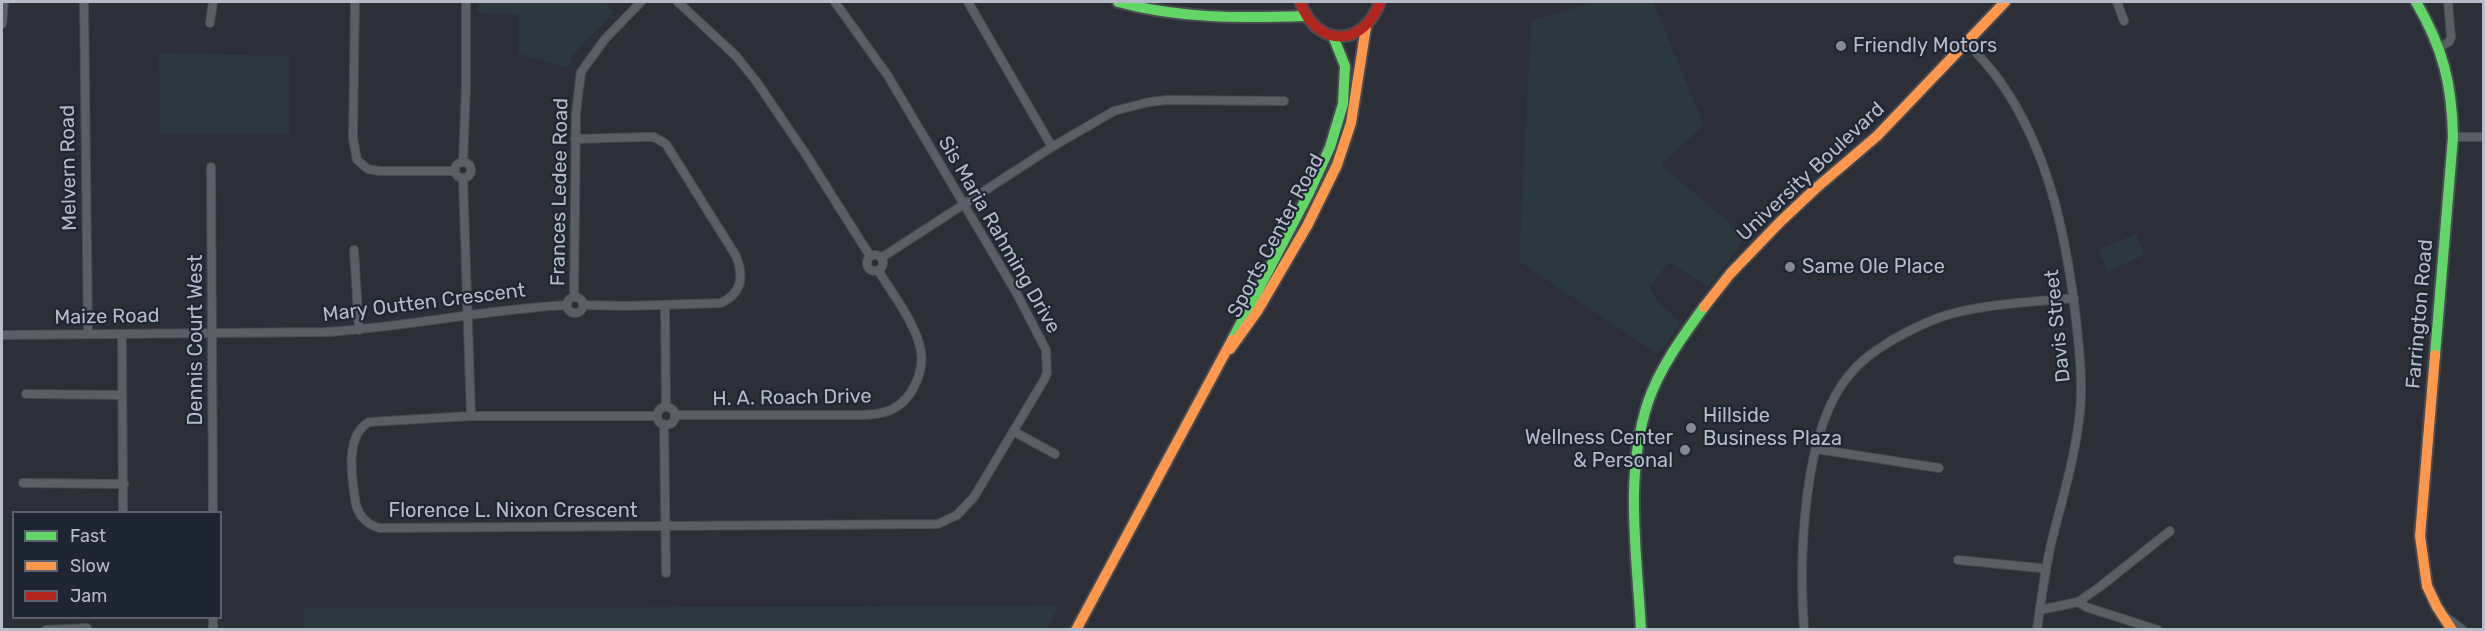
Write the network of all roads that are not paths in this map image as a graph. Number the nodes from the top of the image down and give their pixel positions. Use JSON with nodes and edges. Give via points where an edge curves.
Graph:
{"nodes":[{"id":1,"x":4,"y":2,"type":"edge"},
{"id":2,"x":84,"y":2,"type":"edge"},
{"id":3,"x":213,"y":2,"type":"edge"},
{"id":4,"x":355,"y":2,"type":"edge"},
{"id":5,"x":466,"y":2,"type":"edge"},
{"id":6,"x":641,"y":2,"type":"edge"},
{"id":7,"x":678,"y":2,"type":"edge"},
{"id":8,"x":835,"y":2,"type":"edge"},
{"id":9,"x":968,"y":2,"type":"edge"},
{"id":10,"x":1118,"y":2,"type":"edge"},
{"id":11,"x":1300,"y":2,"type":"edge"},
{"id":12,"x":1380,"y":2,"type":"edge"},
{"id":13,"x":2005,"y":2,"type":"edge"},
{"id":14,"x":2117,"y":2,"type":"edge"},
{"id":15,"x":2416,"y":2,"type":"edge"},
{"id":16,"x":2448,"y":2,"type":"edge"},
{"id":17,"x":1305,"y":16,"type":"junction"},
{"id":18,"x":2124,"y":21,"type":"dead end"},
{"id":19,"x":210,"y":23,"type":"dead end"},
{"id":20,"x":2,"y":24,"type":"edge"},
{"id":21,"x":1366,"y":27,"type":"junction"},
{"id":22,"x":1333,"y":36,"type":"junction"},
{"id":23,"x":1966,"y":41,"type":"junction"},
{"id":24,"x":2440,"y":47,"type":"junction"},
{"id":25,"x":1284,"y":101,"type":"dead end"},
{"id":26,"x":2453,"y":136,"type":"junction"},
{"id":27,"x":2484,"y":137,"type":"edge"},
{"id":28,"x":575,"y":139,"type":"junction"},
{"id":29,"x":1052,"y":147,"type":"junction"},
{"id":30,"x":463,"y":162,"type":"junction"},
{"id":31,"x":212,"y":167,"type":"dead end"},
{"id":32,"x":454,"y":171,"type":"junction"},
{"id":33,"x":463,"y":179,"type":"junction"},
{"id":34,"x":964,"y":205,"type":"junction"},
{"id":35,"x":354,"y":250,"type":"dead end"},
{"id":36,"x":870,"y":256,"type":"junction"},
{"id":37,"x":881,"y":258,"type":"junction"},
{"id":38,"x":878,"y":270,"type":"junction"},
{"id":39,"x":574,"y":297,"type":"junction"},
{"id":40,"x":2074,"y":298,"type":"junction"},
{"id":41,"x":567,"y":305,"type":"junction"},
{"id":42,"x":583,"y":305,"type":"junction"},
{"id":43,"x":665,"y":306,"type":"junction"},
{"id":44,"x":467,"y":316,"type":"junction"},
{"id":45,"x":359,"y":330,"type":"junction"},
{"id":46,"x":212,"y":333,"type":"junction"},
{"id":47,"x":2,"y":334,"type":"edge"},
{"id":48,"x":88,"y":334,"type":"junction"},
{"id":49,"x":122,"y":334,"type":"junction"},
{"id":50,"x":1227,"y":351,"type":"junction"},
{"id":51,"x":26,"y":394,"type":"dead end"},
{"id":52,"x":122,"y":395,"type":"junction"},
{"id":53,"x":666,"y":407,"type":"junction"},
{"id":54,"x":471,"y":416,"type":"junction"},
{"id":55,"x":657,"y":416,"type":"junction"},
{"id":56,"x":675,"y":416,"type":"junction"},
{"id":57,"x":664,"y":424,"type":"junction"},
{"id":58,"x":1013,"y":431,"type":"junction"},
{"id":59,"x":1816,"y":449,"type":"junction"},
{"id":60,"x":1055,"y":454,"type":"dead end"},
{"id":61,"x":1939,"y":468,"type":"dead end"},
{"id":62,"x":23,"y":483,"type":"dead end"},
{"id":63,"x":124,"y":484,"type":"junction"},
{"id":64,"x":123,"y":511,"type":"edge"},
{"id":65,"x":213,"y":511,"type":"edge"},
{"id":66,"x":665,"y":526,"type":"junction"},
{"id":67,"x":2170,"y":531,"type":"dead end"},
{"id":68,"x":1958,"y":560,"type":"dead end"},
{"id":69,"x":2046,"y":572,"type":"junction"},
{"id":70,"x":666,"y":573,"type":"dead end"},
{"id":71,"x":2078,"y":602,"type":"junction"},
{"id":72,"x":2040,"y":610,"type":"junction"},
{"id":73,"x":2440,"y":613,"type":"junction"},
{"id":74,"x":87,"y":629,"type":"edge"},
{"id":75,"x":46,"y":630,"type":"edge"},
{"id":76,"x":1076,"y":630,"type":"edge"},
{"id":77,"x":1641,"y":630,"type":"edge"},
{"id":78,"x":1804,"y":630,"type":"edge"},
{"id":79,"x":2037,"y":630,"type":"edge"},
{"id":80,"x":2158,"y":630,"type":"edge"},
{"id":81,"x":2451,"y":630,"type":"edge"},
{"id":82,"x":2463,"y":630,"type":"edge"}],
"edges":[{"from":1,"to":20,"type":"street"},
{"from":2,"to":48,"type":"street","name":"Melvern Road"},
{"from":3,"to":19,"type":"street"},
{"from":4,"to":32,"type":"street","via":[[353,138],[357,160],[368,169],[379,171]]},
{"from":5,"to":30,"type":"street"},
{"from":6,"to":28,"type":"street","name":"Frances Ledee Road","via":[[605,39],[581,72]]},
{"from":7,"to":36,"type":"street","via":[[736,56],[756,81]]},
{"from":8,"to":34,"type":"street","name":"Sis Maria Rahming Drive","via":[[888,76]]},
{"from":9,"to":29,"type":"street"},
{"from":10,"to":17,"type":"main road","via":[[1184,16]]},
{"from":11,"to":17,"type":"main road"},
{"from":12,"to":21,"type":"main road","name":"Sports Center Road"},
{"from":13,"to":23,"type":"main road","name":"University Boulevard"},
{"from":14,"to":18,"type":"street"},
{"from":15,"to":24,"type":"main road","name":"Farrington Road"},
{"from":16,"to":24,"type":"street","via":[[2451,37]]},
{"from":17,"to":22,"type":"main road","via":[[1317,30]]},
{"from":21,"to":22,"type":"main road","via":[[1350,35]]},
{"from":21,"to":50,"type":"main road","name":"Sports Center Road","via":[[1352,120],[1330,180],[1242,337]]},
{"from":22,"to":50,"type":"main road","name":"Sports Center Road","via":[[1342,52],[1346,78],[1330,149],[1234,330]]},
{"from":23,"to":40,"type":"street","name":"Davis Street","via":[[1999,80],[2033,140],[2059,214]]},
{"from":23,"to":77,"type":"main road","name":"University Boulevard","via":[[1888,126],[1806,196],[1752,250],[1663,366],[1648,398],[1639,432],[1634,504]]},
{"from":24,"to":26,"type":"main road","name":"Farrington Road","via":[[2450,77]]},
{"from":25,"to":29,"type":"street","via":[[1149,102],[1114,111]]},
{"from":26,"to":27,"type":"street"},
{"from":26,"to":73,"type":"main road","name":"Farrington Road","via":[[2420,536],[2424,579]]},
{"from":28,"to":39,"type":"street","name":"Frances Ledee Road"},
{"from":28,"to":43,"type":"street","via":[[654,137],[666,144],[736,256],[742,275],[732,297],[721,303]]},
{"from":29,"to":34,"type":"street"},
{"from":30,"to":32,"type":"street"},
{"from":30,"to":33,"type":"street","via":[[471,168]]},
{"from":31,"to":46,"type":"street","name":"Dennis Court West"},
{"from":32,"to":33,"type":"street"},
{"from":33,"to":44,"type":"street"},
{"from":34,"to":37,"type":"street"},
{"from":34,"to":58,"type":"street","name":"Sis Maria Rahming Drive","via":[[1046,350],[1044,380]]},
{"from":35,"to":45,"type":"street"},
{"from":36,"to":37,"type":"street"},
{"from":36,"to":38,"type":"street","via":[[869,268]]},
{"from":37,"to":38,"type":"street","via":[[883,265]]},
{"from":38,"to":56,"type":"street","name":"H. A. Roach Drive","via":[[915,334],[921,352],[918,377],[901,403],[885,412],[859,416]]},
{"from":39,"to":41,"type":"street"},
{"from":39,"to":42,"type":"street","via":[[581,299]]},
{"from":40,"to":59,"type":"street","via":[[1965,311],[1900,337],[1851,372],[1823,420]]},
{"from":40,"to":69,"type":"street","name":"Davis Street","via":[[2080,417]]},
{"from":41,"to":42,"type":"street","via":[[576,313]]},
{"from":41,"to":44,"type":"street","name":"Mary Outten Crescent"},
{"from":42,"to":43,"type":"street"},
{"from":43,"to":53,"type":"street"},
{"from":44,"to":45,"type":"street","name":"Mary Outten Crescent"},
{"from":44,"to":54,"type":"street"},
{"from":45,"to":46,"type":"street","name":"Mary Outten Crescent"},
{"from":46,"to":49,"type":"street","name":"Maize Road"},
{"from":46,"to":65,"type":"street","name":"Dennis Court West"},
{"from":47,"to":48,"type":"street","name":"Maize Road"},
{"from":48,"to":49,"type":"street","name":"Maize Road"},
{"from":49,"to":52,"type":"street"},
{"from":50,"to":76,"type":"main road","name":"Sports Center Road"},
{"from":51,"to":52,"type":"street"},
{"from":52,"to":63,"type":"street"},
{"from":53,"to":55,"type":"street"},
{"from":53,"to":56,"type":"street"},
{"from":54,"to":55,"type":"street","name":"Florence L. Nixon Crescent"},
{"from":54,"to":66,"type":"street","name":"Florence L. Nixon Crescent","via":[[377,420],[361,426],[353,442],[353,455],[356,505],[363,518],[380,528]]},
{"from":55,"to":57,"type":"street"},
{"from":56,"to":57,"type":"street","via":[[672,423]]},
{"from":57,"to":66,"type":"street"},
{"from":58,"to":60,"type":"street"},
{"from":58,"to":66,"type":"street","name":"Sis Maria Rahming Drive","via":[[974,497],[957,515],[938,524]]},
{"from":59,"to":61,"type":"street"},
{"from":59,"to":78,"type":"street","via":[[1804,538]]},
{"from":62,"to":63,"type":"street"},
{"from":63,"to":64,"type":"street"},
{"from":66,"to":70,"type":"street"},
{"from":67,"to":71,"type":"street"},
{"from":68,"to":69,"type":"street","via":[[2040,568]]},
{"from":69,"to":72,"type":"street","name":"Davis Street"},
{"from":71,"to":72,"type":"street"},
{"from":71,"to":80,"type":"street"},
{"from":72,"to":79,"type":"street","name":"Davis Street"},
{"from":73,"to":81,"type":"main road","name":"Farrington Road"},
{"from":73,"to":82,"type":"street"},
{"from":74,"to":75,"type":"street"}]}
